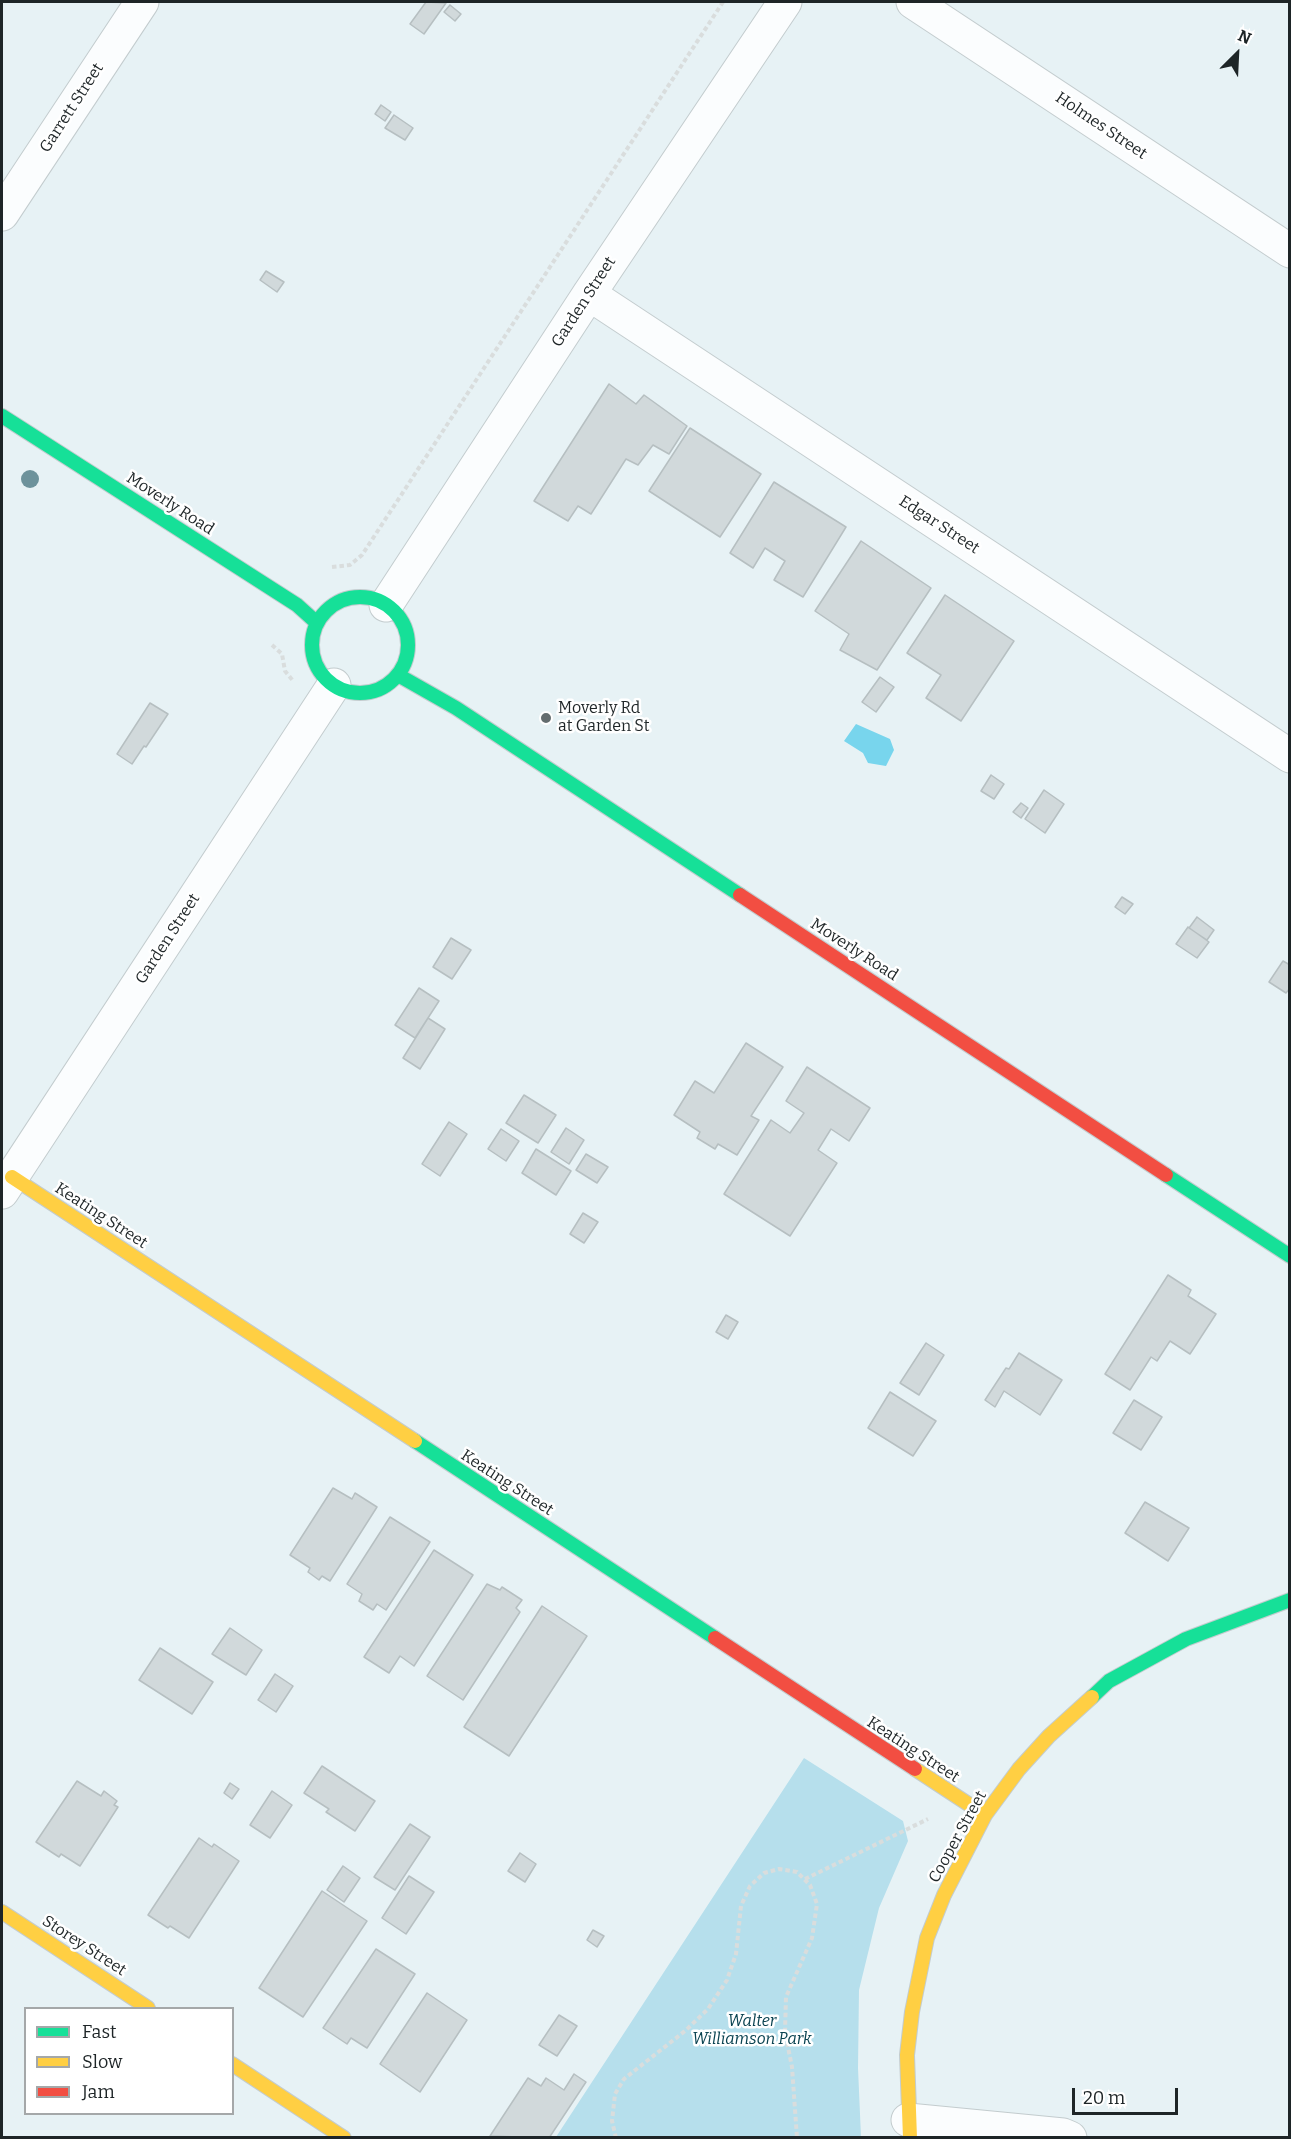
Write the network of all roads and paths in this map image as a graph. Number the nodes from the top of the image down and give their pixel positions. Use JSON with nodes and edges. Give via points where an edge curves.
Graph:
{"nodes":[{"id":1,"x":142,"y":2,"type":"edge"},
{"id":2,"x":723,"y":2,"type":"edge"},
{"id":3,"x":785,"y":2,"type":"edge"},
{"id":4,"x":913,"y":2,"type":"edge"},
{"id":5,"x":2,"y":214,"type":"edge"},
{"id":6,"x":1290,"y":251,"type":"edge"},
{"id":7,"x":589,"y":294,"type":"junction"},
{"id":8,"x":2,"y":416,"type":"edge"},
{"id":9,"x":332,"y":567,"type":"dead end"},
{"id":10,"x":386,"y":605,"type":"junction"},
{"id":11,"x":318,"y":623,"type":"junction"},
{"id":12,"x":272,"y":645,"type":"dead end"},
{"id":13,"x":398,"y":675,"type":"junction"},
{"id":14,"x":296,"y":684,"type":"dead end"},
{"id":15,"x":333,"y":685,"type":"junction"},
{"id":16,"x":1290,"y":756,"type":"edge"},
{"id":17,"x":7,"y":1184,"type":"edge"},
{"id":18,"x":1290,"y":1256,"type":"edge"},
{"id":19,"x":1290,"y":1600,"type":"edge"},
{"id":20,"x":933,"y":1815,"type":"dead end"},
{"id":21,"x":985,"y":1815,"type":"junction"},
{"id":22,"x":805,"y":1879,"type":"junction"},
{"id":23,"x":2,"y":1912,"type":"edge"},
{"id":24,"x":146,"y":2007,"type":"edge"},
{"id":25,"x":234,"y":2065,"type":"edge"},
{"id":26,"x":909,"y":2129,"type":"edge"},
{"id":27,"x":344,"y":2138,"type":"edge"},
{"id":28,"x":616,"y":2138,"type":"edge"},
{"id":29,"x":797,"y":2138,"type":"edge"},
{"id":30,"x":1070,"y":2138,"type":"edge"}],
"edges":[{"from":1,"to":5,"type":"street","name":"Garrett Street"},
{"from":2,"to":9,"type":"path","via":[[362,555],[350,565]]},
{"from":3,"to":7,"type":"street","name":"Garden Street"},
{"from":4,"to":6,"type":"street","name":"Holmes Street"},
{"from":7,"to":10,"type":"street","name":"Garden Street"},
{"from":7,"to":16,"type":"street","name":"Edgar Street"},
{"from":8,"to":11,"type":"street","name":"Moverly Road","via":[[297,605]]},
{"from":10,"to":11,"type":"street","via":[[361,597],[348,599],[326,612]]},
{"from":10,"to":13,"type":"street","via":[[406,630],[406,661]]},
{"from":11,"to":15,"type":"street","via":[[312,650],[320,670]]},
{"from":12,"to":14,"type":"path","via":[[282,654],[285,671]]},
{"from":13,"to":15,"type":"street","via":[[375,691],[346,692]]},
{"from":13,"to":18,"type":"street","name":"Moverly Road","via":[[456,708]]},
{"from":15,"to":17,"type":"street","name":"Garden Street"},
{"from":17,"to":21,"type":"street","name":"Keating Street"},
{"from":19,"to":21,"type":"street","name":"Cooper Street","via":[[1186,1639],[1109,1681],[1041,1744]]},
{"from":20,"to":22,"type":"path"},
{"from":21,"to":26,"type":"street","name":"Cooper Street","via":[[927,1938],[912,2012]]},
{"from":22,"to":28,"type":"path","via":[[797,1872],[779,1869],[764,1873],[750,1886],[741,1905],[736,1954],[727,1980],[708,2009],[624,2079],[615,2094],[612,2121]]},
{"from":22,"to":29,"type":"path","via":[[817,1904],[812,1938],[786,1997],[785,2032],[792,2067]]},
{"from":23,"to":24,"type":"street","name":"Storey Street"},
{"from":25,"to":27,"type":"street"},
{"from":26,"to":30,"type":"street"}]}
